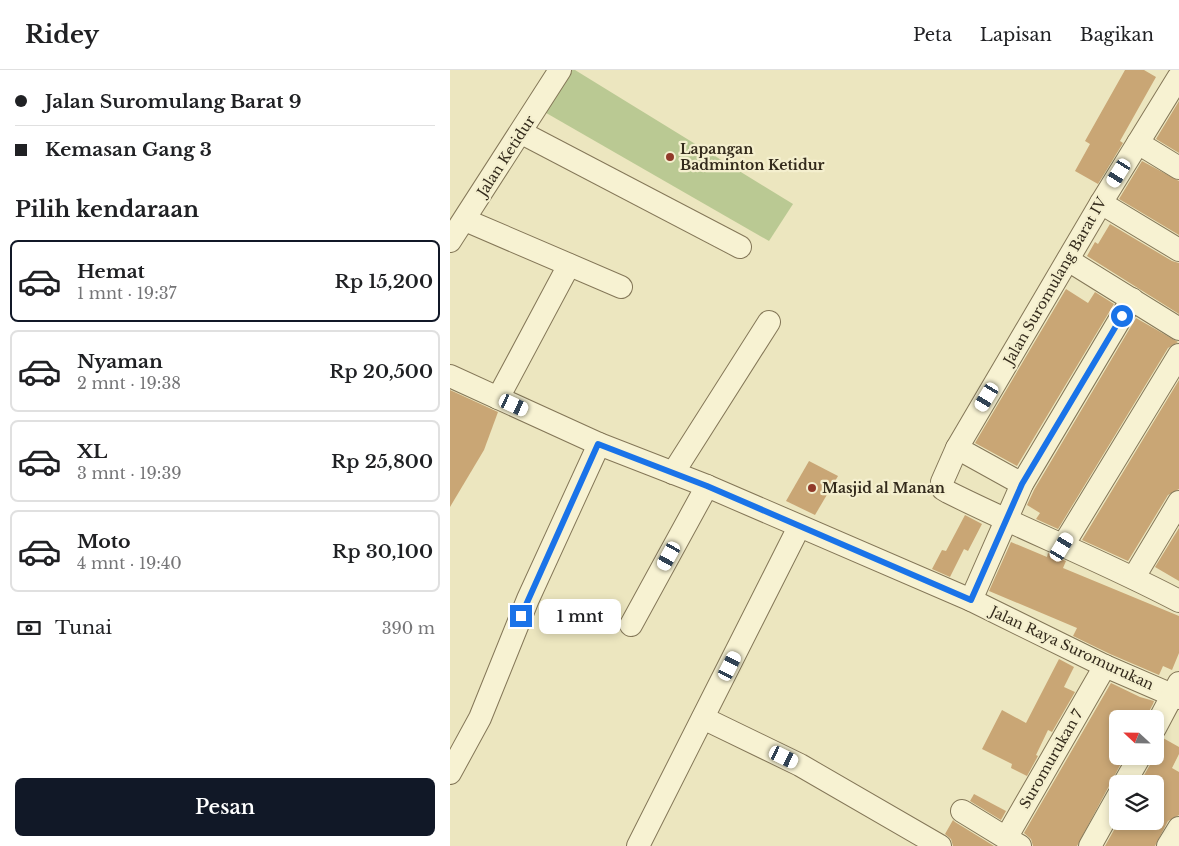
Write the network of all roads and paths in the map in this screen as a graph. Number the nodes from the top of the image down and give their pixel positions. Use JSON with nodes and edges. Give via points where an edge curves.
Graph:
{"nodes":[{"id":1,"x":560,"y":70,"type":"edge"},
{"id":2,"x":1174,"y":76,"type":"edge"},
{"id":3,"x":522,"y":132,"type":"junction"},
{"id":4,"x":1138,"y":143,"type":"junction"},
{"id":5,"x":1179,"y":168,"type":"edge"},
{"id":6,"x":1101,"y":204,"type":"junction"},
{"id":7,"x":465,"y":220,"type":"junction"},
{"id":8,"x":450,"y":241,"type":"edge"},
{"id":9,"x":740,"y":247,"type":"dead end"},
{"id":10,"x":1179,"y":250,"type":"edge"},
{"id":11,"x":1068,"y":260,"type":"junction"},
{"id":12,"x":568,"y":264,"type":"junction"},
{"id":13,"x":621,"y":288,"type":"dead end"},
{"id":14,"x":1132,"y":299,"type":"junction"},
{"id":15,"x":769,"y":322,"type":"dead end"},
{"id":16,"x":1179,"y":329,"type":"edge"},
{"id":17,"x":1179,"y":356,"type":"edge"},
{"id":18,"x":450,"y":376,"type":"edge"},
{"id":19,"x":498,"y":398,"type":"junction"},
{"id":20,"x":598,"y":444,"type":"junction"},
{"id":21,"x":957,"y":448,"type":"junction"},
{"id":22,"x":673,"y":473,"type":"junction"},
{"id":23,"x":1022,"y":484,"type":"junction"},
{"id":24,"x":707,"y":486,"type":"junction"},
{"id":25,"x":1179,"y":502,"type":"edge"},
{"id":26,"x":1005,"y":521,"type":"junction"},
{"id":27,"x":799,"y":527,"type":"junction"},
{"id":28,"x":1062,"y":547,"type":"junction"},
{"id":29,"x":1134,"y":577,"type":"junction"},
{"id":30,"x":971,"y":600,"type":"junction"},
{"id":31,"x":1179,"y":601,"type":"edge"},
{"id":32,"x":631,"y":625,"type":"dead end"},
{"id":33,"x":1105,"y":666,"type":"junction"},
{"id":34,"x":1177,"y":692,"type":"edge"},
{"id":35,"x":1164,"y":713,"type":"edge"},
{"id":36,"x":703,"y":718,"type":"junction"},
{"id":37,"x":450,"y":773,"type":"edge"},
{"id":38,"x":962,"y":812,"type":"dead end"},
{"id":39,"x":1109,"y":812,"type":"edge"},
{"id":40,"x":1179,"y":828,"type":"edge"},
{"id":41,"x":906,"y":837,"type":"edge"},
{"id":42,"x":1013,"y":842,"type":"edge"},
{"id":43,"x":638,"y":846,"type":"edge"},
{"id":44,"x":940,"y":846,"type":"edge"},
{"id":45,"x":1090,"y":846,"type":"edge"},
{"id":46,"x":1168,"y":846,"type":"edge"}],
"edges":[{"from":1,"to":3,"type":"street","name":"Jalan Ketidur"},
{"from":2,"to":4,"type":"street","name":"Jalan Suromulang Barat IV"},
{"from":3,"to":7,"type":"street","name":"Jalan Ketidur"},
{"from":3,"to":9,"type":"street"},
{"from":4,"to":5,"type":"street"},
{"from":4,"to":6,"type":"street","name":"Jalan Suromulang Barat IV"},
{"from":6,"to":10,"type":"street"},
{"from":6,"to":11,"type":"street","name":"Jalan Suromulang Barat IV"},
{"from":7,"to":8,"type":"street","name":"Jalan Ketidur"},
{"from":7,"to":12,"type":"street"},
{"from":11,"to":14,"type":"street"},
{"from":11,"to":21,"type":"street","name":"Jalan Suromulang Barat IV"},
{"from":12,"to":13,"type":"street"},
{"from":12,"to":19,"type":"street"},
{"from":14,"to":16,"type":"street"},
{"from":14,"to":23,"type":"street"},
{"from":15,"to":22,"type":"street"},
{"from":17,"to":28,"type":"street"},
{"from":18,"to":19,"type":"street","name":"Jalan Raya Suromurukan"},
{"from":19,"to":20,"type":"street","name":"Jalan Raya Suromurukan"},
{"from":20,"to":22,"type":"street","name":"Jalan Raya Suromurukan"},
{"from":20,"to":37,"type":"street","via":[[528,599],[480,718]]},
{"from":21,"to":23,"type":"street"},
{"from":21,"to":26,"type":"street","name":"Jalan Suromulang Barat IV","via":[[942,482],[943,489]]},
{"from":22,"to":24,"type":"street","name":"Jalan Raya Suromurukan"},
{"from":23,"to":26,"type":"street"},
{"from":24,"to":27,"type":"street","name":"Jalan Raya Suromurukan"},
{"from":24,"to":32,"type":"street"},
{"from":25,"to":29,"type":"street"},
{"from":26,"to":28,"type":"street"},
{"from":26,"to":30,"type":"street"},
{"from":27,"to":30,"type":"street","name":"Jalan Raya Suromurukan"},
{"from":27,"to":36,"type":"street"},
{"from":28,"to":29,"type":"street"},
{"from":29,"to":31,"type":"street"},
{"from":30,"to":33,"type":"street","name":"Jalan Raya Suromurukan"},
{"from":33,"to":34,"type":"street","name":"Jalan Raya Suromurukan"},
{"from":33,"to":42,"type":"street","name":"Suromurukan 7"},
{"from":34,"to":35,"type":"street"},
{"from":36,"to":41,"type":"street","via":[[800,765]]},
{"from":36,"to":43,"type":"street"},
{"from":38,"to":42,"type":"street"},
{"from":39,"to":45,"type":"street"},
{"from":40,"to":46,"type":"street"},
{"from":41,"to":44,"type":"street"}]}
